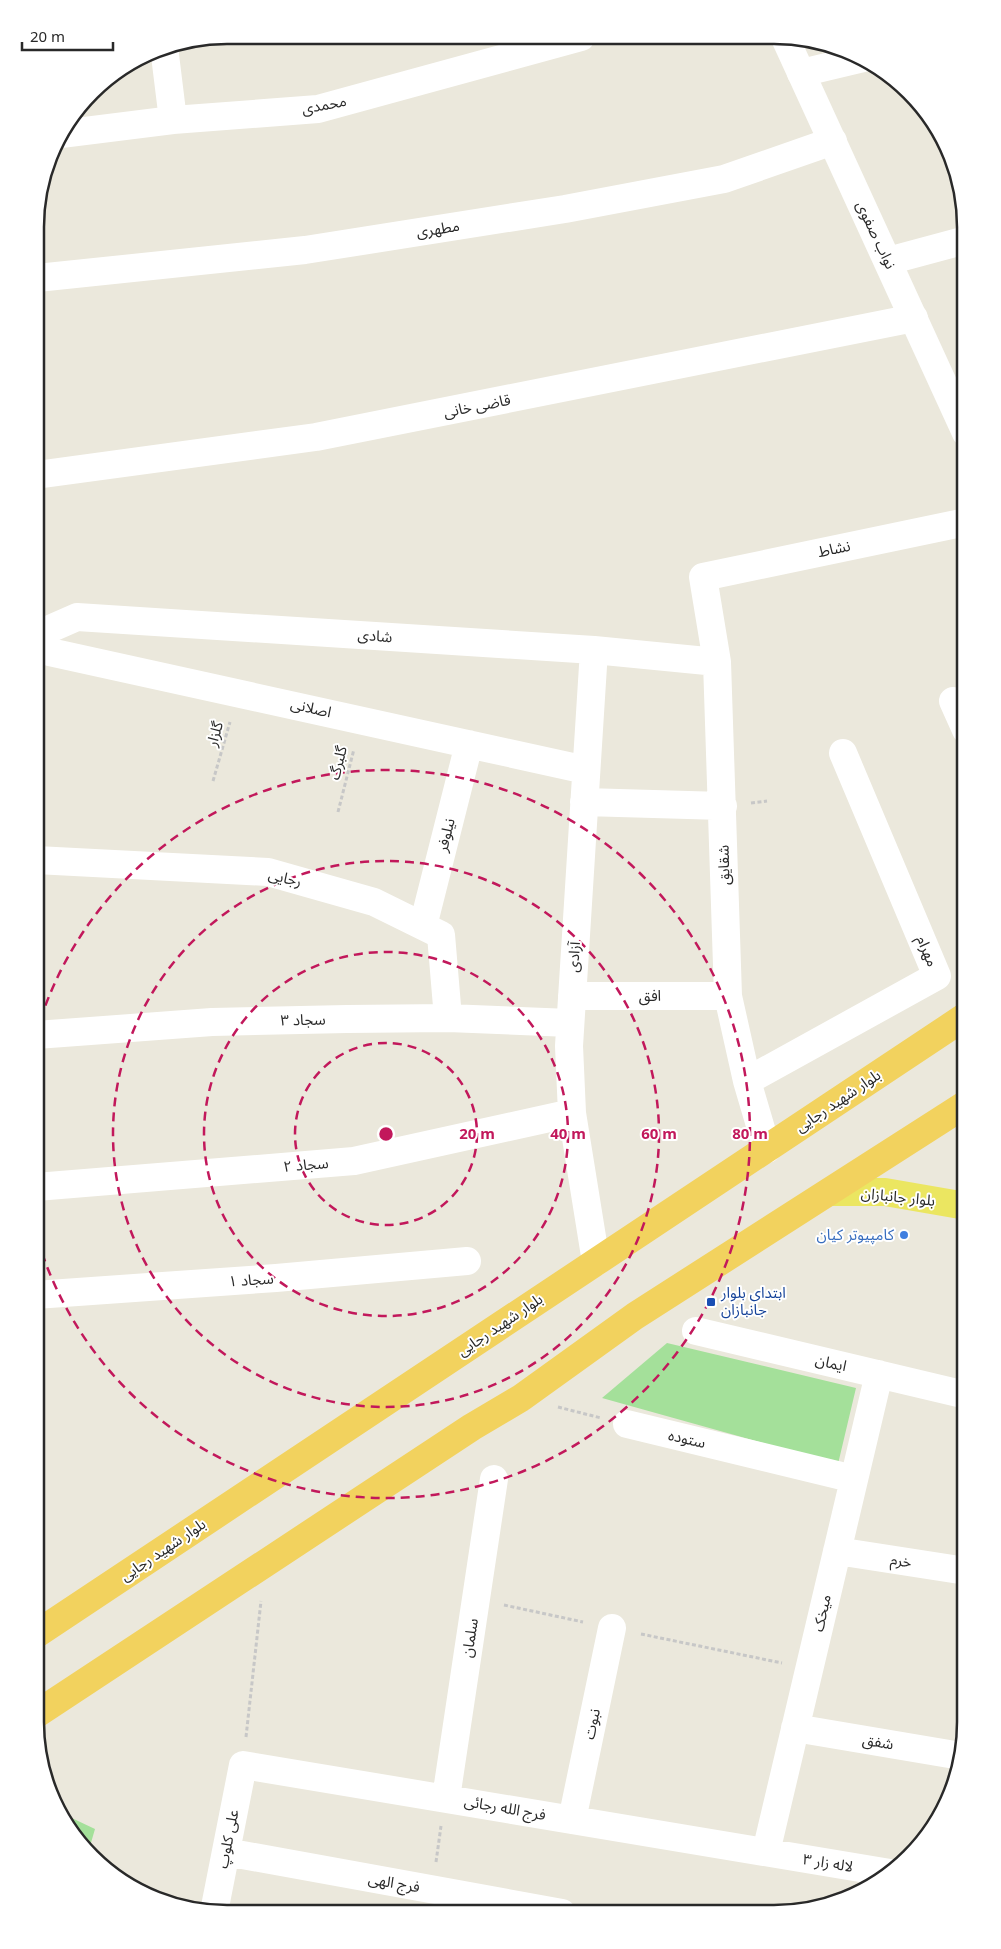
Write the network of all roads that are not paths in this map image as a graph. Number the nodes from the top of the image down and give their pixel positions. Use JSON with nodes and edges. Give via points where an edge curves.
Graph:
{"nodes":[{"id":1,"x":555,"y":44,"type":"edge"},
{"id":2,"x":788,"y":44,"type":"edge"},
{"id":3,"x":165,"y":54,"type":"edge"},
{"id":4,"x":851,"y":61,"type":"edge"},
{"id":5,"x":801,"y":72,"type":"junction"},
{"id":6,"x":173,"y":120,"type":"junction"},
{"id":7,"x":69,"y":133,"type":"edge"},
{"id":8,"x":833,"y":141,"type":"junction"},
{"id":9,"x":957,"y":242,"type":"edge"},
{"id":10,"x":888,"y":261,"type":"junction"},
{"id":11,"x":44,"y":277,"type":"edge"},
{"id":12,"x":914,"y":318,"type":"junction"},
{"id":13,"x":957,"y":413,"type":"edge"},
{"id":14,"x":44,"y":474,"type":"edge"},
{"id":15,"x":957,"y":524,"type":"edge"},
{"id":16,"x":703,"y":577,"type":"joint"},
{"id":17,"x":44,"y":631,"type":"edge"},
{"id":18,"x":44,"y":650,"type":"edge"},
{"id":19,"x":594,"y":650,"type":"junction"},
{"id":20,"x":717,"y":662,"type":"junction"},
{"id":21,"x":953,"y":701,"type":"dead end"},
{"id":22,"x":957,"y":710,"type":"edge"},
{"id":23,"x":469,"y":744,"type":"junction"},
{"id":24,"x":843,"y":753,"type":"dead end"},
{"id":25,"x":586,"y":770,"type":"junction"},
{"id":26,"x":584,"y":802,"type":"junction"},
{"id":27,"x":723,"y":806,"type":"junction"},
{"id":28,"x":44,"y":860,"type":"edge"},
{"id":29,"x":423,"y":926,"type":"junction"},
{"id":30,"x":728,"y":996,"type":"junction"},
{"id":31,"x":571,"y":1010,"type":"junction"},
{"id":32,"x":448,"y":1018,"type":"junction"},
{"id":33,"x":957,"y":1022,"type":"edge"},
{"id":34,"x":44,"y":1034,"type":"edge"},
{"id":35,"x":747,"y":1081,"type":"junction"},
{"id":36,"x":957,"y":1110,"type":"edge"},
{"id":37,"x":572,"y":1113,"type":"junction"},
{"id":38,"x":767,"y":1148,"type":"junction"},
{"id":39,"x":44,"y":1186,"type":"edge"},
{"id":40,"x":830,"y":1192,"type":"junction"},
{"id":41,"x":957,"y":1204,"type":"edge"},
{"id":42,"x":467,"y":1261,"type":"dead end"},
{"id":43,"x":596,"y":1262,"type":"junction"},
{"id":44,"x":44,"y":1294,"type":"edge"},
{"id":45,"x":696,"y":1331,"type":"dead end"},
{"id":46,"x":879,"y":1374,"type":"junction"},
{"id":47,"x":957,"y":1393,"type":"edge"},
{"id":48,"x":627,"y":1424,"type":"road end"},
{"id":49,"x":494,"y":1478,"type":"dead end"},
{"id":50,"x":854,"y":1478,"type":"junction"},
{"id":51,"x":837,"y":1551,"type":"junction"},
{"id":52,"x":957,"y":1570,"type":"edge"},
{"id":53,"x":612,"y":1628,"type":"dead end"},
{"id":54,"x":44,"y":1629,"type":"edge"},
{"id":55,"x":44,"y":1709,"type":"edge"},
{"id":56,"x":795,"y":1728,"type":"junction"},
{"id":57,"x":955,"y":1755,"type":"edge"},
{"id":58,"x":243,"y":1765,"type":"joint"},
{"id":59,"x":446,"y":1798,"type":"junction"},
{"id":60,"x":572,"y":1820,"type":"junction"},
{"id":61,"x":226,"y":1852,"type":"junction"},
{"id":62,"x":766,"y":1852,"type":"junction"},
{"id":63,"x":880,"y":1871,"type":"edge"},
{"id":64,"x":215,"y":1905,"type":"edge"},
{"id":65,"x":517,"y":1905,"type":"edge"}],
"edges":[{"from":1,"to":6,"type":"street","name":"محمدی","via":[[318,109]]},
{"from":2,"to":5,"type":"street","name":"نواب صفوی"},
{"from":3,"to":6,"type":"street"},
{"from":4,"to":5,"type":"street"},
{"from":5,"to":8,"type":"street","name":"نواب صفوی"},
{"from":6,"to":7,"type":"street","name":"محمدی"},
{"from":8,"to":10,"type":"street","name":"نواب صفوی"},
{"from":8,"to":11,"type":"street","name":"مطهری","via":[[724,179],[565,209],[305,250]]},
{"from":9,"to":10,"type":"street"},
{"from":10,"to":12,"type":"street","name":"نواب صفوی"},
{"from":12,"to":13,"type":"street","name":"نواب صفوی"},
{"from":12,"to":14,"type":"street","name":"قاضی خانی","via":[[316,437]]},
{"from":15,"to":16,"type":"street","name":"نشاط"},
{"from":16,"to":20,"type":"street","name":"شقایق"},
{"from":17,"to":19,"type":"street","name":"شادی","via":[[77,617]]},
{"from":18,"to":23,"type":"street","name":"اصلانی"},
{"from":19,"to":20,"type":"street","name":"شادی"},
{"from":19,"to":25,"type":"street","name":"آزادی"},
{"from":20,"to":27,"type":"street","name":"شقایق"},
{"from":21,"to":22,"type":"street"},
{"from":23,"to":25,"type":"street","name":"اصلانی"},
{"from":23,"to":29,"type":"street","name":"نیلوفر"},
{"from":24,"to":35,"type":"street","name":"مهرام","via":[[937,976]]},
{"from":25,"to":26,"type":"street","name":"آزادی"},
{"from":26,"to":27,"type":"street"},
{"from":26,"to":31,"type":"street","name":"آزادی"},
{"from":27,"to":30,"type":"street","name":"شقایق"},
{"from":28,"to":29,"type":"street","name":"رجایی","via":[[268,872],[374,902]]},
{"from":29,"to":32,"type":"street","name":"رجایی","via":[[440,935]]},
{"from":30,"to":31,"type":"street","name":"افق"},
{"from":30,"to":35,"type":"street","name":"شقایق"},
{"from":31,"to":32,"type":"street","name":"سجاد ۳"},
{"from":31,"to":37,"type":"street","name":"آزادی"},
{"from":32,"to":34,"type":"street","name":"سجاد ۳","via":[[212,1022]]},
{"from":33,"to":38,"type":"highway","name":"بلوار شهید رجایی"},
{"from":35,"to":38,"type":"street","name":"شقایق"},
{"from":36,"to":40,"type":"highway"},
{"from":37,"to":39,"type":"street","name":"سجاد ۲","via":[[354,1161]]},
{"from":37,"to":43,"type":"street","name":"آزادی"},
{"from":38,"to":43,"type":"highway","name":"بلوار شهید رجایی"},
{"from":40,"to":41,"type":"main road","name":"بلوار جانبازان","via":[[885,1192]]},
{"from":40,"to":55,"type":"highway","via":[[635,1316],[521,1398]]},
{"from":42,"to":44,"type":"street","name":"سجاد ۱"},
{"from":43,"to":54,"type":"highway","name":"بلوار شهید رجایی"},
{"from":45,"to":46,"type":"street","name":"ایمان"},
{"from":46,"to":47,"type":"street","name":"ایمان"},
{"from":46,"to":50,"type":"street","name":"میخک"},
{"from":48,"to":50,"type":"street","name":"ستوده"},
{"from":49,"to":59,"type":"street","name":"سلمان"},
{"from":50,"to":51,"type":"street","name":"میخک"},
{"from":51,"to":52,"type":"street","name":"خرم"},
{"from":51,"to":56,"type":"street","name":"میخک"},
{"from":53,"to":60,"type":"street","name":"نبوت"},
{"from":56,"to":57,"type":"street","name":"شفق"},
{"from":56,"to":62,"type":"street","name":"میخک"},
{"from":58,"to":59,"type":"street","name":"فرج الله رجائی"},
{"from":58,"to":61,"type":"street","name":"علی کلوپ"},
{"from":59,"to":60,"type":"street","name":"فرج الله رجائی"},
{"from":60,"to":62,"type":"street","name":"فرج الله رجائی"},
{"from":61,"to":64,"type":"street","name":"علی کلوپ"},
{"from":61,"to":65,"type":"street","name":"فرج الهی"},
{"from":62,"to":63,"type":"street","name":"لاله زار ۳"}]}
